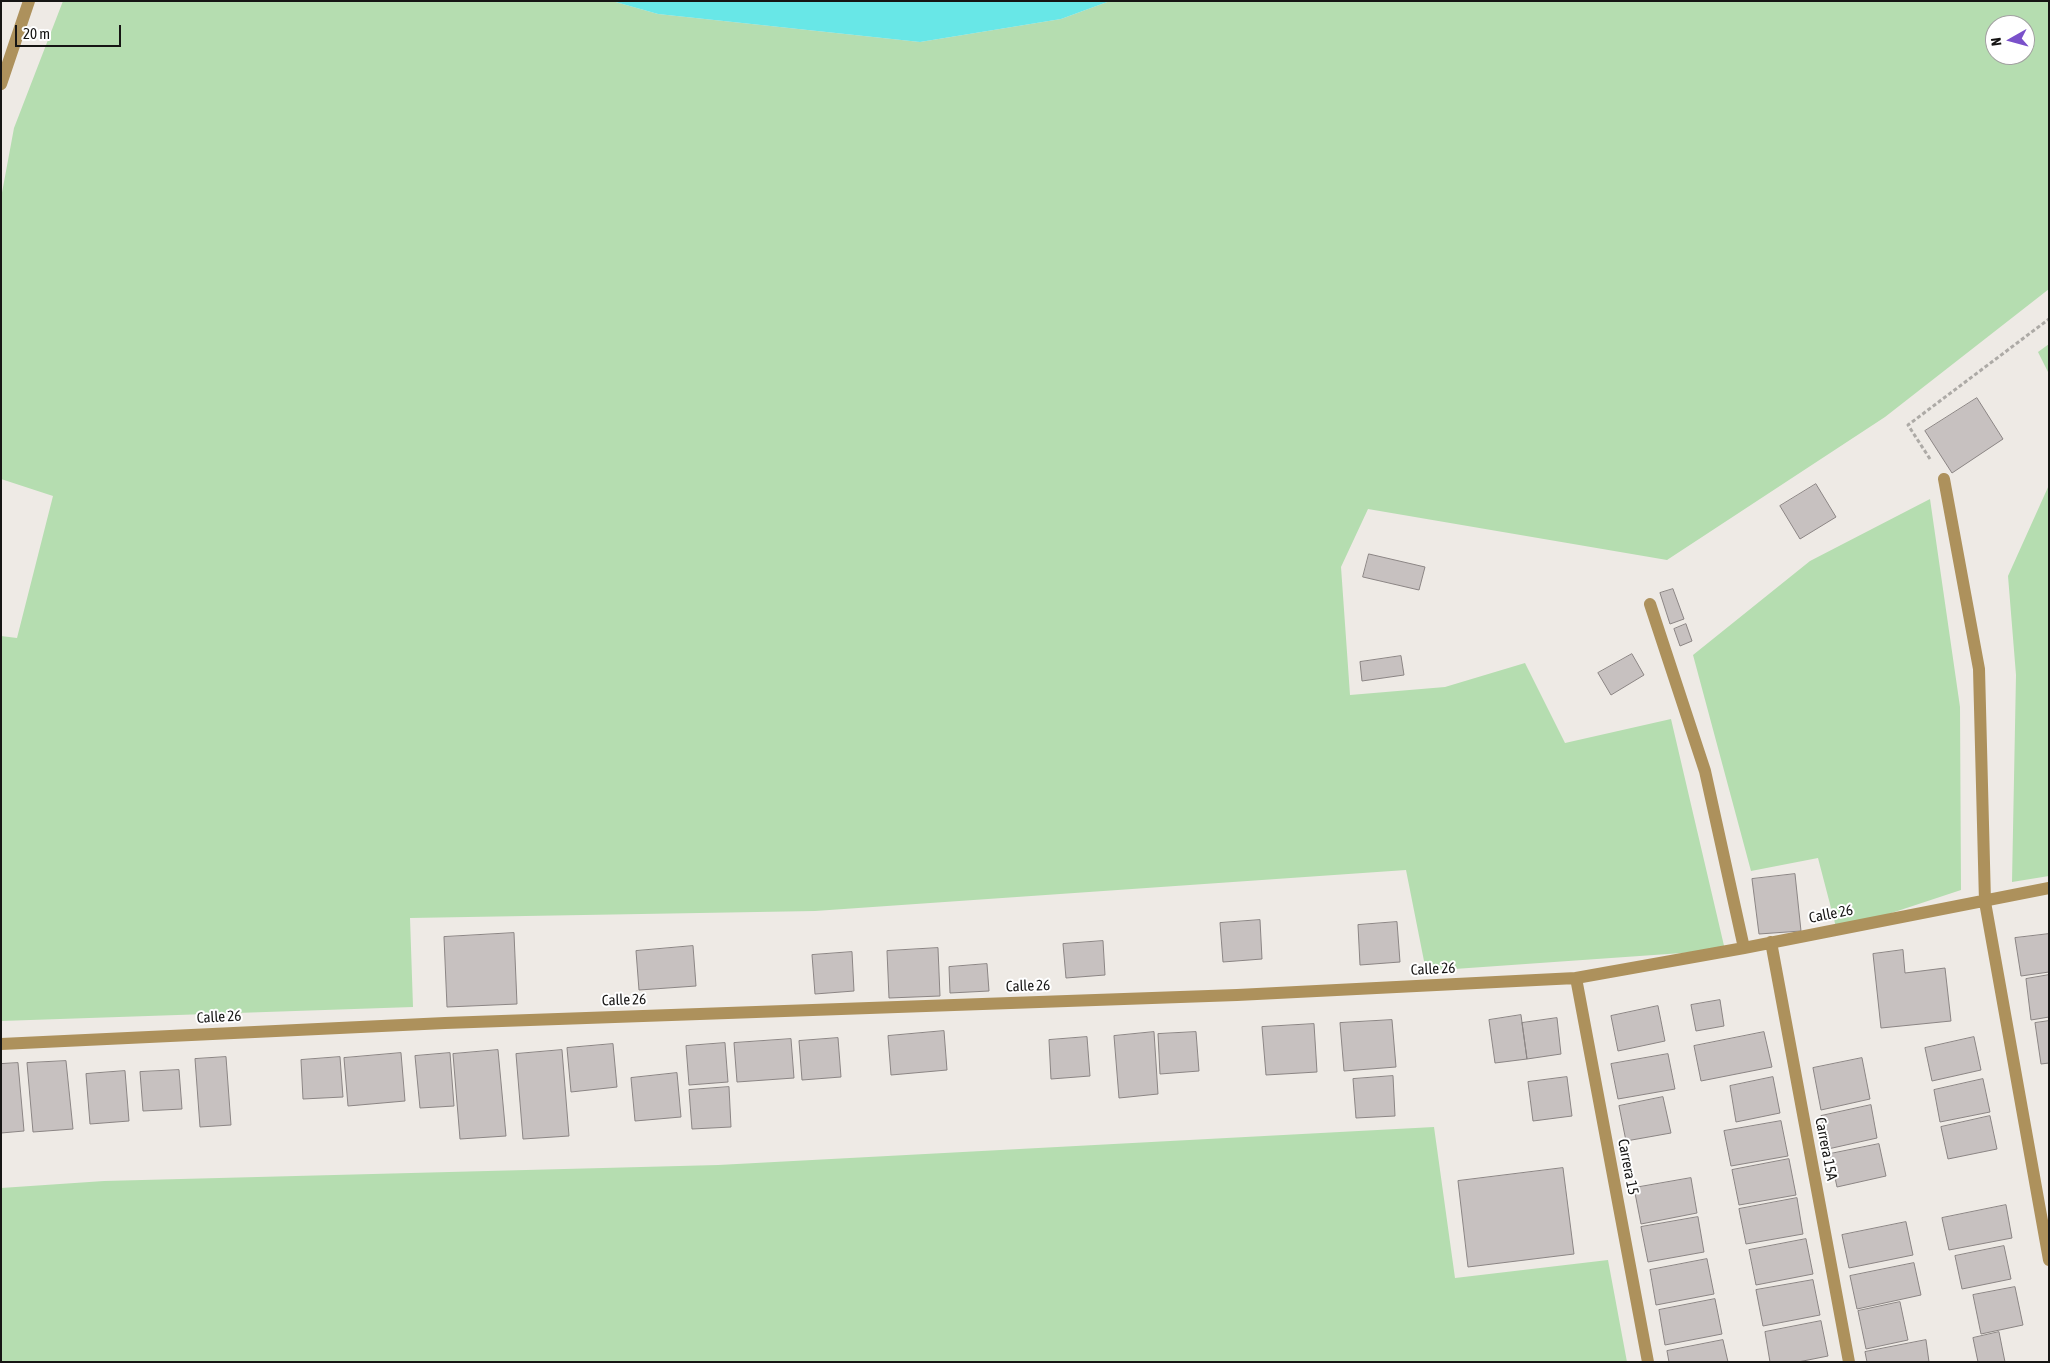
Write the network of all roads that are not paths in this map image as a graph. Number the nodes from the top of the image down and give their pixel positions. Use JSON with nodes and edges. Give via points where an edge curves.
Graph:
{"nodes":[{"id":1,"x":29,"y":1,"type":"edge"},
{"id":2,"x":1,"y":84,"type":"edge"},
{"id":3,"x":1944,"y":479,"type":"road end"},
{"id":4,"x":1650,"y":604,"type":"dead end"},
{"id":5,"x":2049,"y":888,"type":"edge"},
{"id":6,"x":1985,"y":902,"type":"junction"},
{"id":7,"x":1771,"y":942,"type":"junction"},
{"id":8,"x":1744,"y":948,"type":"junction"},
{"id":9,"x":1576,"y":978,"type":"junction"},
{"id":10,"x":1,"y":1044,"type":"edge"},
{"id":11,"x":2049,"y":1260,"type":"edge"},
{"id":12,"x":1648,"y":1362,"type":"edge"},
{"id":13,"x":1850,"y":1362,"type":"edge"}],
"edges":[{"from":1,"to":2,"type":"street"},
{"from":3,"to":6,"type":"street","via":[[1979,669]]},
{"from":4,"to":8,"type":"street","via":[[1705,771]]},
{"from":5,"to":6,"type":"street","name":"Calle 26"},
{"from":6,"to":7,"type":"street","name":"Calle 26"},
{"from":6,"to":11,"type":"street"},
{"from":7,"to":8,"type":"street","name":"Calle 26"},
{"from":7,"to":13,"type":"street","name":"Carrera 15A"},
{"from":8,"to":9,"type":"street","name":"Calle 26"},
{"from":9,"to":10,"type":"street","name":"Calle 26","via":[[1237,995],[445,1023]]},
{"from":9,"to":12,"type":"street","name":"Carrera 15"}]}
